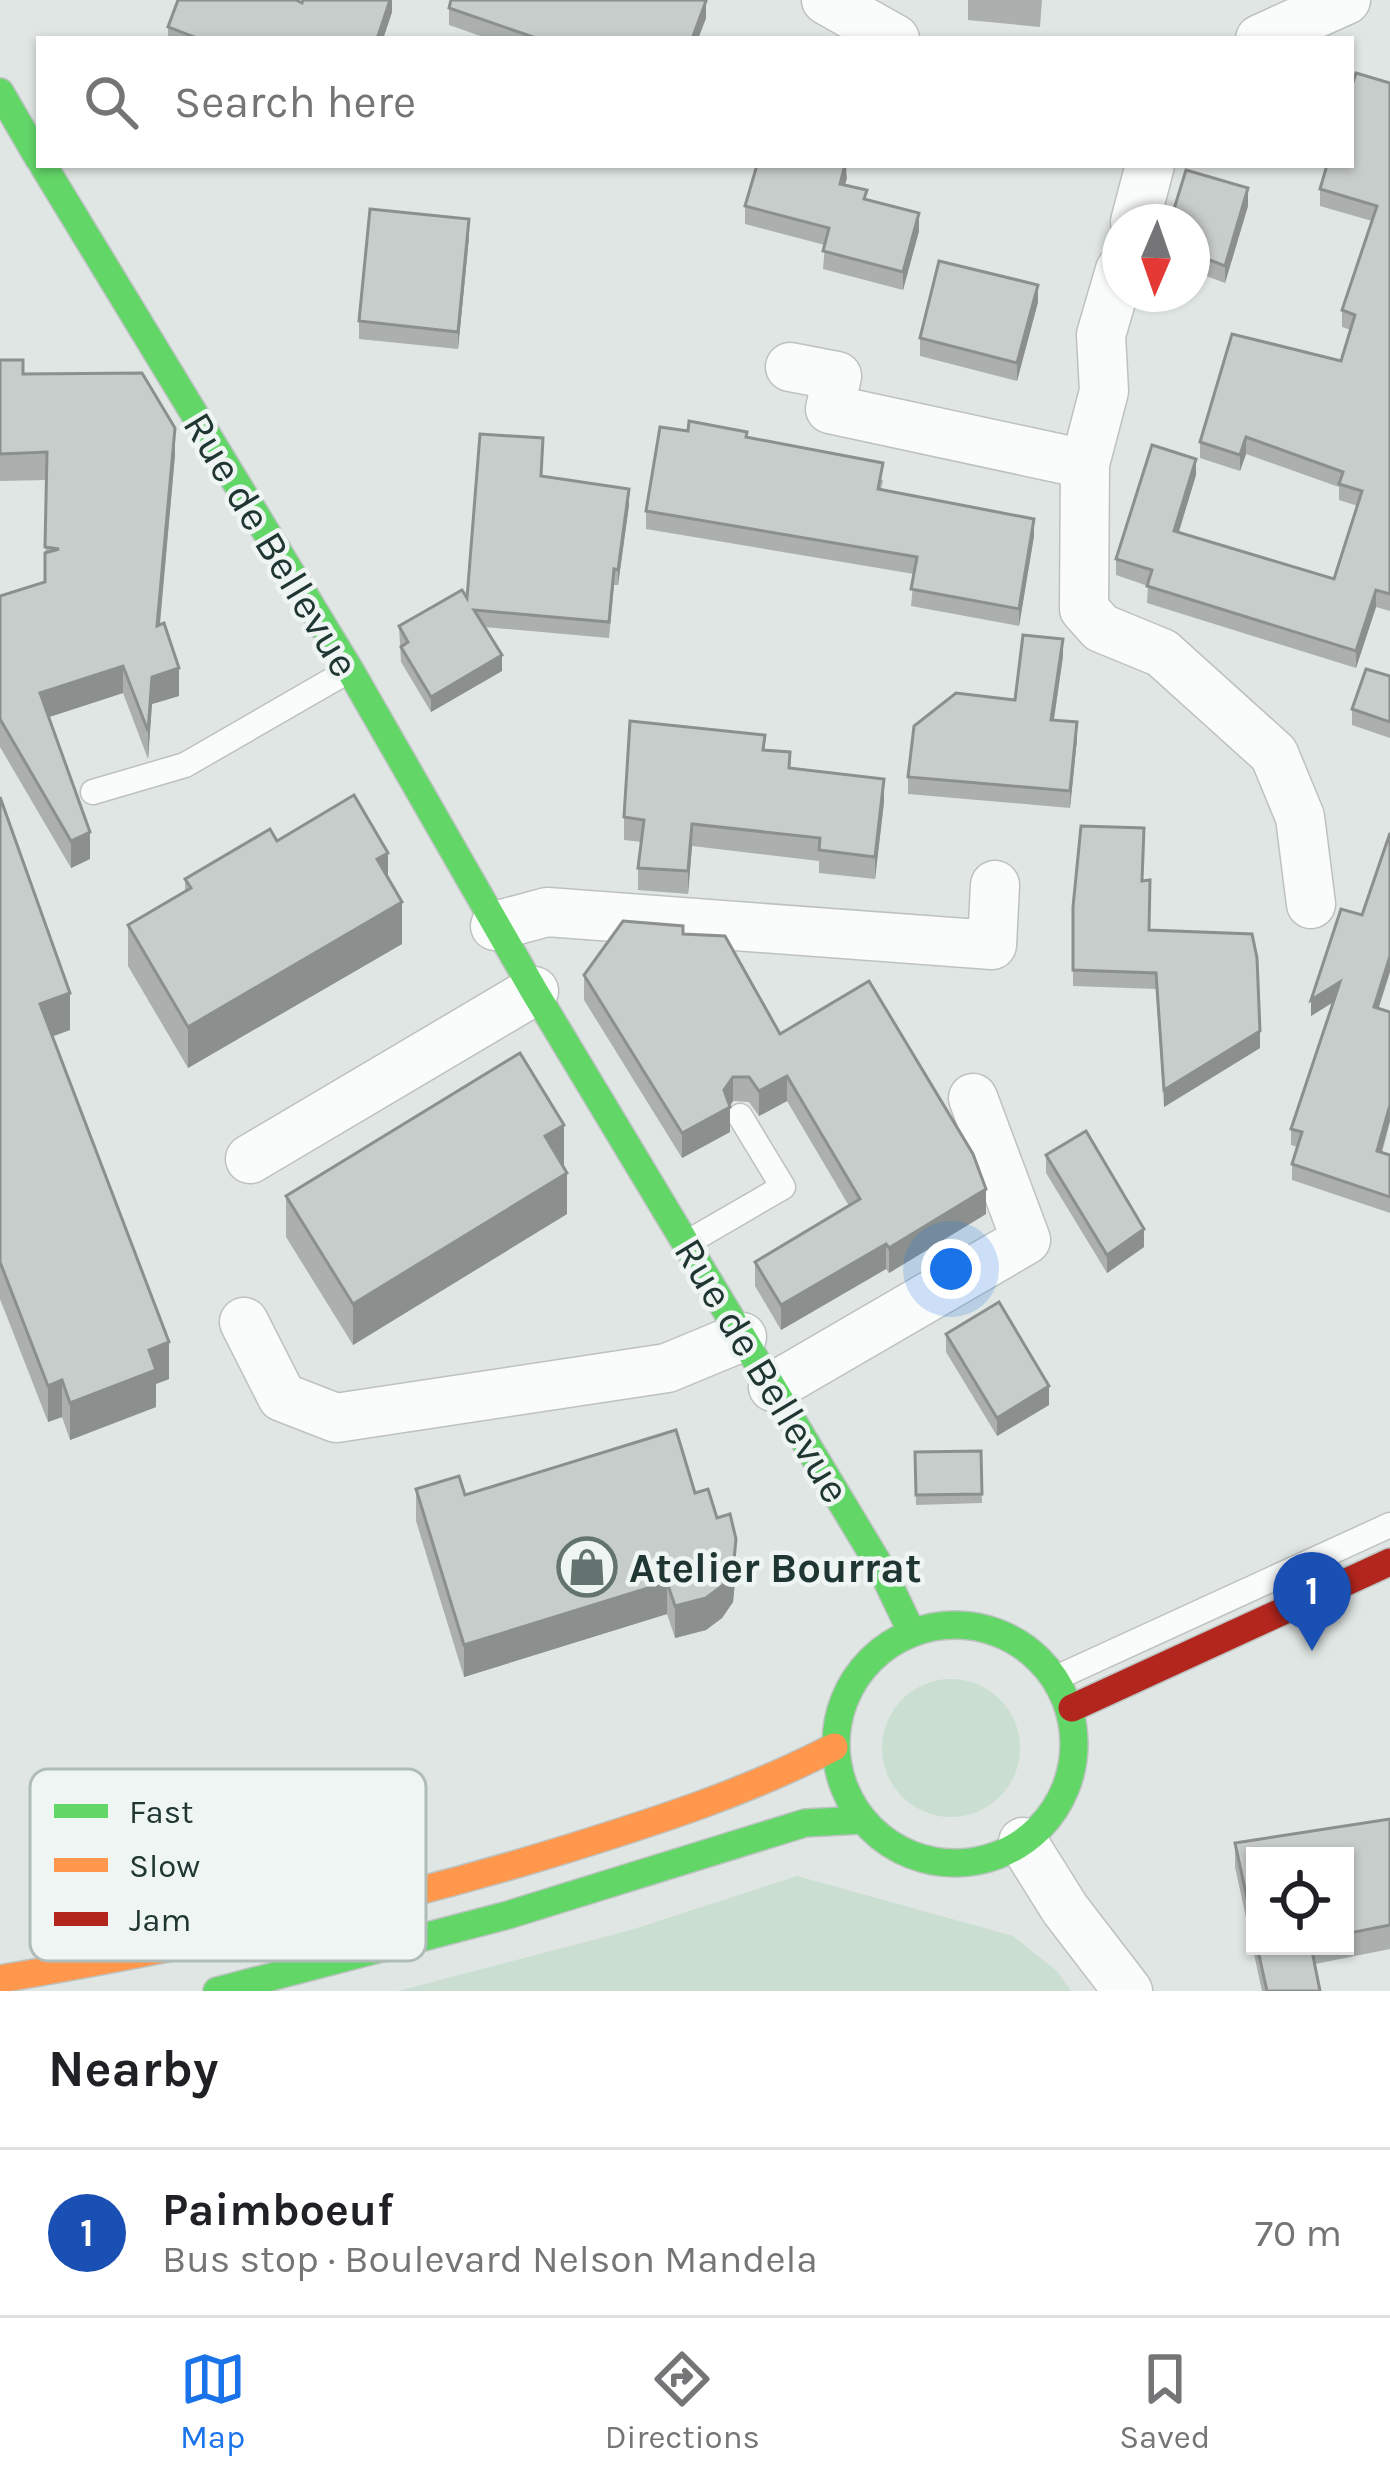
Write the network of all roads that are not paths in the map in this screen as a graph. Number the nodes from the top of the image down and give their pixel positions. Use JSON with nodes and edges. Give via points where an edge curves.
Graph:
{"nodes":[{"id":1,"x":826,"y":0,"type":"edge"},
{"id":2,"x":1346,"y":0,"type":"edge"},
{"id":3,"x":882,"y":22,"type":"edge"},
{"id":4,"x":1267,"y":36,"type":"edge"},
{"id":5,"x":0,"y":92,"type":"edge"},
{"id":6,"x":36,"y":153,"type":"edge"},
{"id":7,"x":45,"y":168,"type":"edge"},
{"id":8,"x":1149,"y":168,"type":"edge"},
{"id":9,"x":1140,"y":204,"type":"edge"},
{"id":10,"x":1108,"y":312,"type":"edge"},
{"id":11,"x":790,"y":367,"type":"dead end"},
{"id":12,"x":1085,"y":464,"type":"junction"},
{"id":13,"x":350,"y":670,"type":"junction"},
{"id":14,"x":92,"y":792,"type":"dead end"},
{"id":15,"x":995,"y":885,"type":"dead end"},
{"id":16,"x":1311,"y":904,"type":"dead end"},
{"id":17,"x":495,"y":926,"type":"junction"},
{"id":18,"x":534,"y":992,"type":"junction"},
{"id":19,"x":973,"y":1098,"type":"dead end"},
{"id":20,"x":740,"y":1116,"type":"edge"},
{"id":21,"x":250,"y":1159,"type":"dead end"},
{"id":22,"x":688,"y":1242,"type":"junction"},
{"id":23,"x":244,"y":1322,"type":"dead end"},
{"id":24,"x":742,"y":1336,"type":"junction"},
{"id":25,"x":772,"y":1387,"type":"junction"},
{"id":26,"x":1390,"y":1526,"type":"edge"},
{"id":27,"x":1390,"y":1562,"type":"edge"},
{"id":28,"x":912,"y":1633,"type":"junction"},
{"id":29,"x":1056,"y":1678,"type":"junction"},
{"id":30,"x":1072,"y":1708,"type":"junction"},
{"id":31,"x":834,"y":1747,"type":"junction"},
{"id":32,"x":862,"y":1820,"type":"junction"},
{"id":33,"x":1023,"y":1842,"type":"junction"},
{"id":34,"x":426,"y":1889,"type":"edge"},
{"id":35,"x":426,"y":1937,"type":"edge"},
{"id":36,"x":101,"y":1961,"type":"edge"},
{"id":37,"x":333,"y":1961,"type":"edge"},
{"id":38,"x":0,"y":1979,"type":"edge"},
{"id":39,"x":217,"y":1991,"type":"edge"},
{"id":40,"x":1128,"y":1991,"type":"edge"}],
"edges":[{"from":1,"to":3,"type":"street"},
{"from":2,"to":4,"type":"street"},
{"from":5,"to":6,"type":"street","name":"Rue de Bellevue"},
{"from":7,"to":13,"type":"street","name":"Rue de Bellevue"},
{"from":8,"to":9,"type":"street"},
{"from":10,"to":12,"type":"street","via":[[1104,391]]},
{"from":11,"to":12,"type":"street","via":[[837,376],[830,409]]},
{"from":12,"to":16,"type":"street","via":[[1084,608],[1101,628],[1162,653],[1274,754],[1300,817]]},
{"from":13,"to":14,"type":"lane","via":[[185,765]]},
{"from":13,"to":17,"type":"street","name":"Rue de Bellevue"},
{"from":15,"to":17,"type":"street","via":[[992,945],[547,912]]},
{"from":17,"to":18,"type":"street","name":"Rue de Bellevue"},
{"from":18,"to":21,"type":"street"},
{"from":18,"to":22,"type":"street","name":"Rue de Bellevue"},
{"from":19,"to":25,"type":"street","via":[[1026,1240]]},
{"from":20,"to":22,"type":"lane","via":[[783,1187]]},
{"from":22,"to":24,"type":"street","name":"Rue de Bellevue"},
{"from":23,"to":24,"type":"street","via":[[282,1397],[337,1418],[667,1368]]},
{"from":24,"to":25,"type":"street","name":"Rue de Bellevue"},
{"from":25,"to":28,"type":"street","name":"Rue de Bellevue"},
{"from":26,"to":29,"type":"lane"},
{"from":27,"to":30,"type":"street"},
{"from":28,"to":29,"type":"street","via":[[951,1625],[991,1630],[1021,1644]]},
{"from":28,"to":31,"type":"street","via":[[861,1669],[841,1706]]},
{"from":29,"to":30,"type":"street"},
{"from":30,"to":33,"type":"street","via":[[1065,1790]]},
{"from":31,"to":32,"type":"street","via":[[842,1786]]},
{"from":31,"to":34,"type":"street","via":[[744,1792]]},
{"from":32,"to":33,"type":"street","via":[[904,1852],[956,1864]]},
{"from":32,"to":35,"type":"street","via":[[805,1823]]},
{"from":33,"to":40,"type":"street"},
{"from":36,"to":38,"type":"street"},
{"from":37,"to":39,"type":"street"}]}
